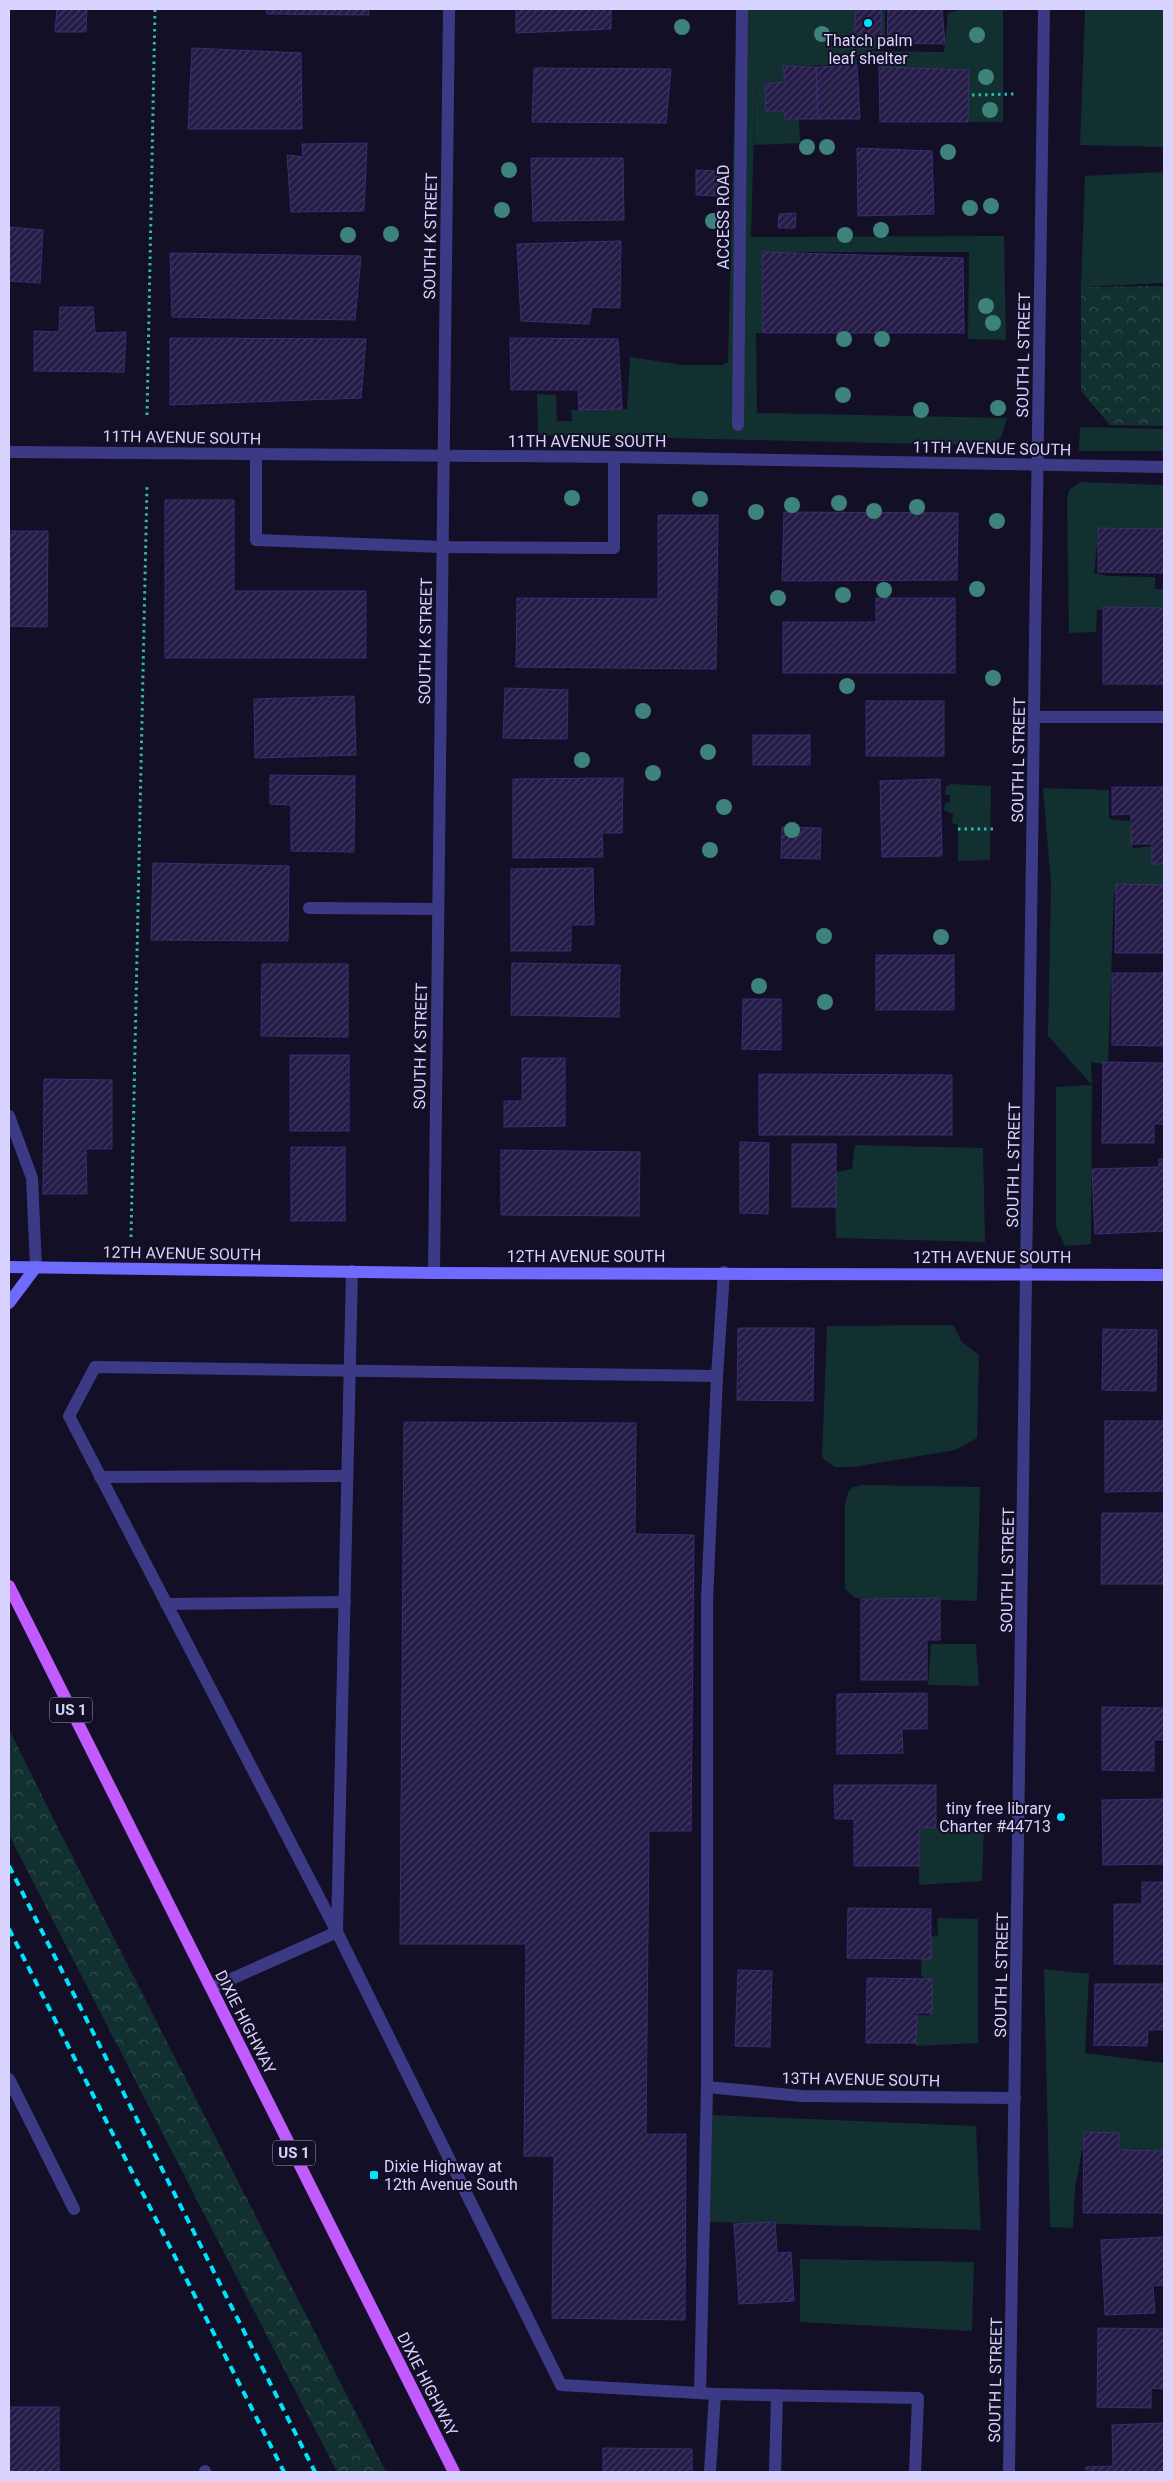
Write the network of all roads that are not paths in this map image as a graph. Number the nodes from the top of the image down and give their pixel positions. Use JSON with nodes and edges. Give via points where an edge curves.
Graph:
{"nodes":[{"id":1,"x":449,"y":9,"type":"edge"},
{"id":2,"x":742,"y":9,"type":"edge"},
{"id":3,"x":1044,"y":9,"type":"edge"},
{"id":4,"x":738,"y":425,"type":"dead end"},
{"id":5,"x":9,"y":452,"type":"edge"},
{"id":6,"x":256,"y":454,"type":"junction"},
{"id":7,"x":443,"y":457,"type":"junction"},
{"id":8,"x":614,"y":457,"type":"junction"},
{"id":9,"x":1038,"y":465,"type":"junction"},
{"id":10,"x":1164,"y":467,"type":"edge"},
{"id":11,"x":442,"y":547,"type":"junction"},
{"id":12,"x":1035,"y":717,"type":"junction"},
{"id":13,"x":1164,"y":717,"type":"edge"},
{"id":14,"x":310,"y":908,"type":"dead end"},
{"id":15,"x":438,"y":909,"type":"junction"},
{"id":16,"x":9,"y":1116,"type":"edge"},
{"id":17,"x":9,"y":1267,"type":"edge"},
{"id":18,"x":36,"y":1267,"type":"junction"},
{"id":19,"x":352,"y":1272,"type":"junction"},
{"id":20,"x":724,"y":1272,"type":"junction"},
{"id":21,"x":1028,"y":1272,"type":"junction"},
{"id":22,"x":434,"y":1273,"type":"junction"},
{"id":23,"x":1164,"y":1275,"type":"edge"},
{"id":24,"x":9,"y":1303,"type":"edge"},
{"id":25,"x":350,"y":1371,"type":"junction"},
{"id":26,"x":717,"y":1376,"type":"junction"},
{"id":27,"x":347,"y":1476,"type":"junction"},
{"id":28,"x":100,"y":1477,"type":"junction"},
{"id":29,"x":9,"y":1586,"type":"edge"},
{"id":30,"x":345,"y":1602,"type":"junction"},
{"id":31,"x":166,"y":1604,"type":"junction"},
{"id":32,"x":337,"y":1932,"type":"junction"},
{"id":33,"x":211,"y":1988,"type":"junction"},
{"id":34,"x":10,"y":2085,"type":"edge"},
{"id":35,"x":707,"y":2087,"type":"junction"},
{"id":36,"x":1015,"y":2098,"type":"junction"},
{"id":37,"x":74,"y":2208,"type":"dead end"},
{"id":38,"x":700,"y":2393,"type":"junction"},
{"id":39,"x":715,"y":2394,"type":"junction"},
{"id":40,"x":777,"y":2395,"type":"junction"},
{"id":41,"x":454,"y":2472,"type":"edge"},
{"id":42,"x":710,"y":2472,"type":"edge"},
{"id":43,"x":775,"y":2472,"type":"edge"},
{"id":44,"x":915,"y":2472,"type":"edge"},
{"id":45,"x":1009,"y":2472,"type":"edge"}],
"edges":[{"from":1,"to":7,"type":"street","name":"SOUTH K STREET"},
{"from":2,"to":4,"type":"street","name":"ACCESS ROAD"},
{"from":3,"to":9,"type":"street","name":"SOUTH L STREET"},
{"from":5,"to":6,"type":"street","name":"11TH AVENUE SOUTH"},
{"from":6,"to":7,"type":"street","name":"11TH AVENUE SOUTH"},
{"from":6,"to":11,"type":"street","via":[[256,540]]},
{"from":7,"to":8,"type":"street","name":"11TH AVENUE SOUTH"},
{"from":7,"to":11,"type":"street","name":"SOUTH K STREET"},
{"from":8,"to":9,"type":"street","name":"11TH AVENUE SOUTH"},
{"from":8,"to":11,"type":"street","via":[[614,548]]},
{"from":9,"to":10,"type":"street","name":"11TH AVENUE SOUTH"},
{"from":9,"to":12,"type":"street","name":"SOUTH L STREET"},
{"from":11,"to":15,"type":"street","name":"SOUTH K STREET"},
{"from":12,"to":13,"type":"street"},
{"from":12,"to":21,"type":"street","name":"SOUTH L STREET"},
{"from":14,"to":15,"type":"street"},
{"from":15,"to":22,"type":"street","name":"SOUTH K STREET"},
{"from":16,"to":18,"type":"street","via":[[32,1178]]},
{"from":17,"to":18,"type":"street","name":"12TH AVENUE SOUTH"},
{"from":18,"to":19,"type":"street","name":"12TH AVENUE SOUTH"},
{"from":18,"to":24,"type":"street"},
{"from":19,"to":22,"type":"street","name":"12TH AVENUE SOUTH"},
{"from":19,"to":25,"type":"street"},
{"from":20,"to":21,"type":"street","name":"12TH AVENUE SOUTH"},
{"from":20,"to":22,"type":"street","name":"12TH AVENUE SOUTH"},
{"from":20,"to":26,"type":"street"},
{"from":21,"to":23,"type":"street","name":"12TH AVENUE SOUTH"},
{"from":21,"to":36,"type":"street","name":"SOUTH L STREET"},
{"from":25,"to":26,"type":"street"},
{"from":25,"to":27,"type":"street"},
{"from":25,"to":28,"type":"street","via":[[95,1367],[69,1416]]},
{"from":26,"to":35,"type":"street","via":[[708,1601]]},
{"from":27,"to":28,"type":"street"},
{"from":27,"to":30,"type":"street"},
{"from":28,"to":31,"type":"street"},
{"from":29,"to":33,"type":"main road","name":"DIXIE HIGHWAY","number":"US 1"},
{"from":30,"to":31,"type":"street"},
{"from":30,"to":32,"type":"street"},
{"from":31,"to":32,"type":"street"},
{"from":32,"to":33,"type":"street"},
{"from":32,"to":38,"type":"street","via":[[561,2385]]},
{"from":33,"to":41,"type":"main road","name":"DIXIE HIGHWAY","number":"US 1"},
{"from":34,"to":37,"type":"street"},
{"from":35,"to":36,"type":"street","name":"13TH AVENUE SOUTH","via":[[802,2096]]},
{"from":35,"to":38,"type":"street"},
{"from":36,"to":45,"type":"street","name":"SOUTH L STREET"},
{"from":38,"to":39,"type":"street"},
{"from":39,"to":40,"type":"street"},
{"from":39,"to":42,"type":"street"},
{"from":40,"to":43,"type":"street"},
{"from":40,"to":44,"type":"street","via":[[918,2398]]}]}
